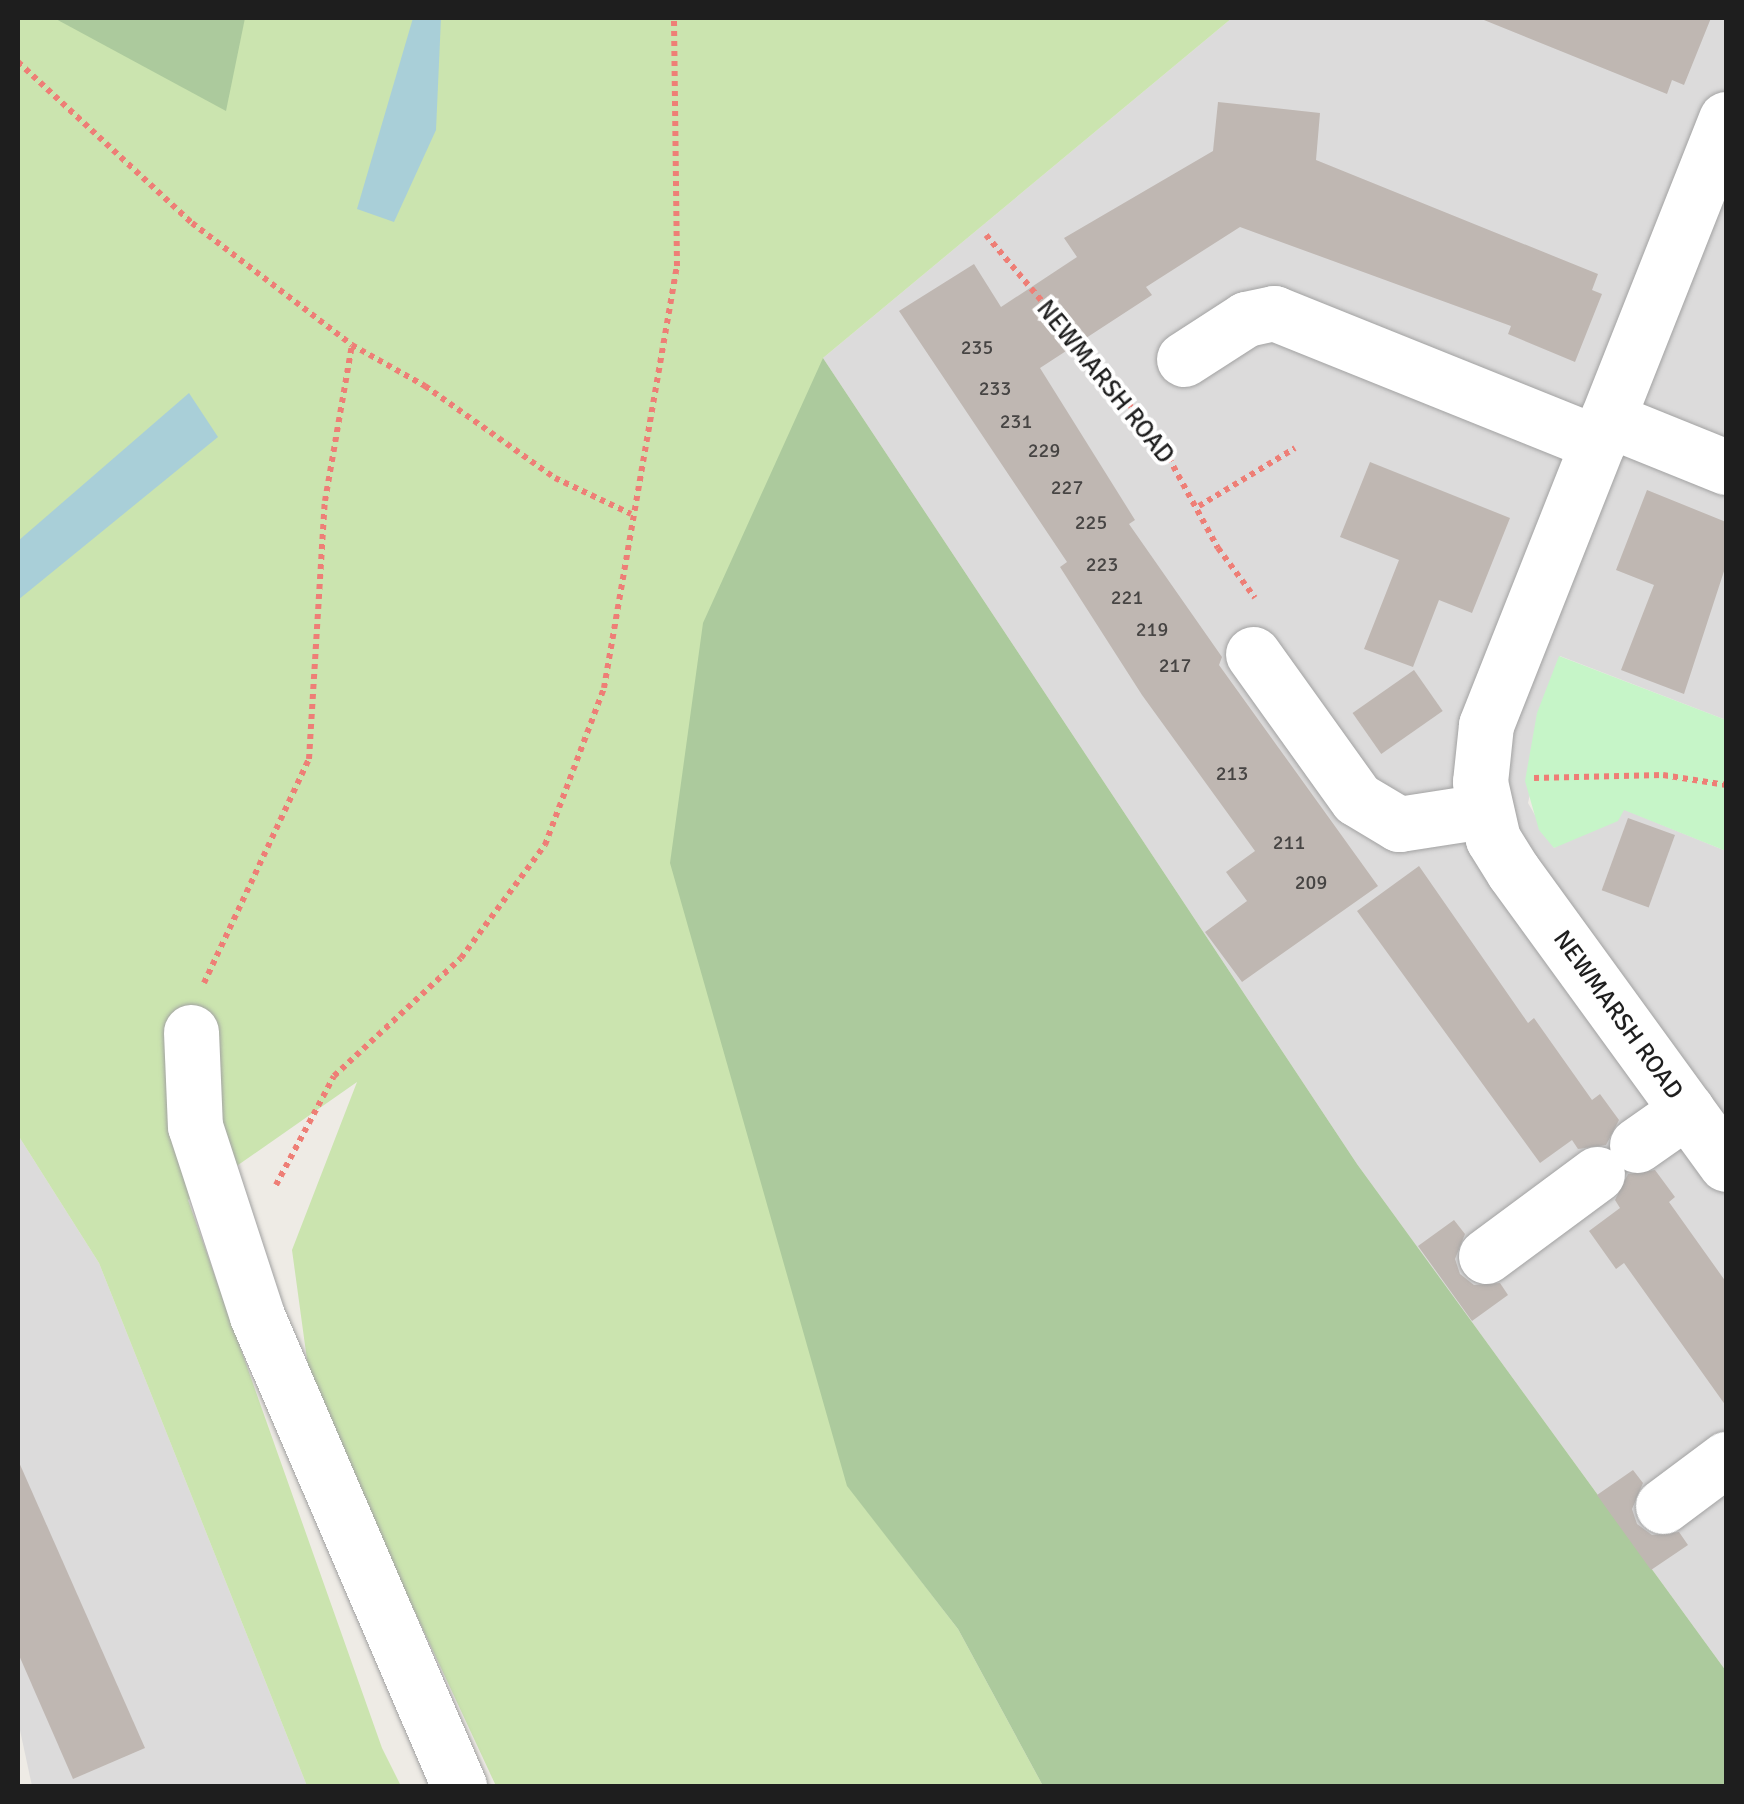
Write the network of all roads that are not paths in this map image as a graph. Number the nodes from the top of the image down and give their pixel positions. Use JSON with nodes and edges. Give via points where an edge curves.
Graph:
{"nodes":[{"id":1,"x":1726,"y":118,"type":"edge"},
{"id":2,"x":1184,"y":359,"type":"dead end"},
{"id":3,"x":1602,"y":431,"type":"junction"},
{"id":4,"x":1726,"y":467,"type":"edge"},
{"id":5,"x":1257,"y":630,"type":"road end"},
{"id":6,"x":1482,"y":812,"type":"junction"},
{"id":7,"x":191,"y":1032,"type":"road end"},
{"id":8,"x":1688,"y":1110,"type":"junction"},
{"id":9,"x":1726,"y":1164,"type":"edge"},
{"id":10,"x":1486,"y":1256,"type":"dead end"},
{"id":11,"x":1726,"y":1460,"type":"edge"},
{"id":12,"x":1664,"y":1506,"type":"dead end"},
{"id":13,"x":459,"y":1786,"type":"edge"}],
"edges":[{"from":1,"to":3,"type":"street"},
{"from":2,"to":3,"type":"street","via":[[1246,320],[1274,313]]},
{"from":3,"to":4,"type":"street"},
{"from":3,"to":6,"type":"street","via":[[1486,724]]},
{"from":5,"to":6,"type":"street","via":[[1357,798],[1399,824]]},
{"from":6,"to":8,"type":"street","name":"NEWMARSH ROAD","via":[[1513,871]]},
{"from":7,"to":13,"type":"street","via":[[194,1126],[257,1316]]},
{"from":8,"to":9,"type":"street","name":"NEWMARSH ROAD"},
{"from":8,"to":10,"type":"street"},
{"from":11,"to":12,"type":"street"}]}
